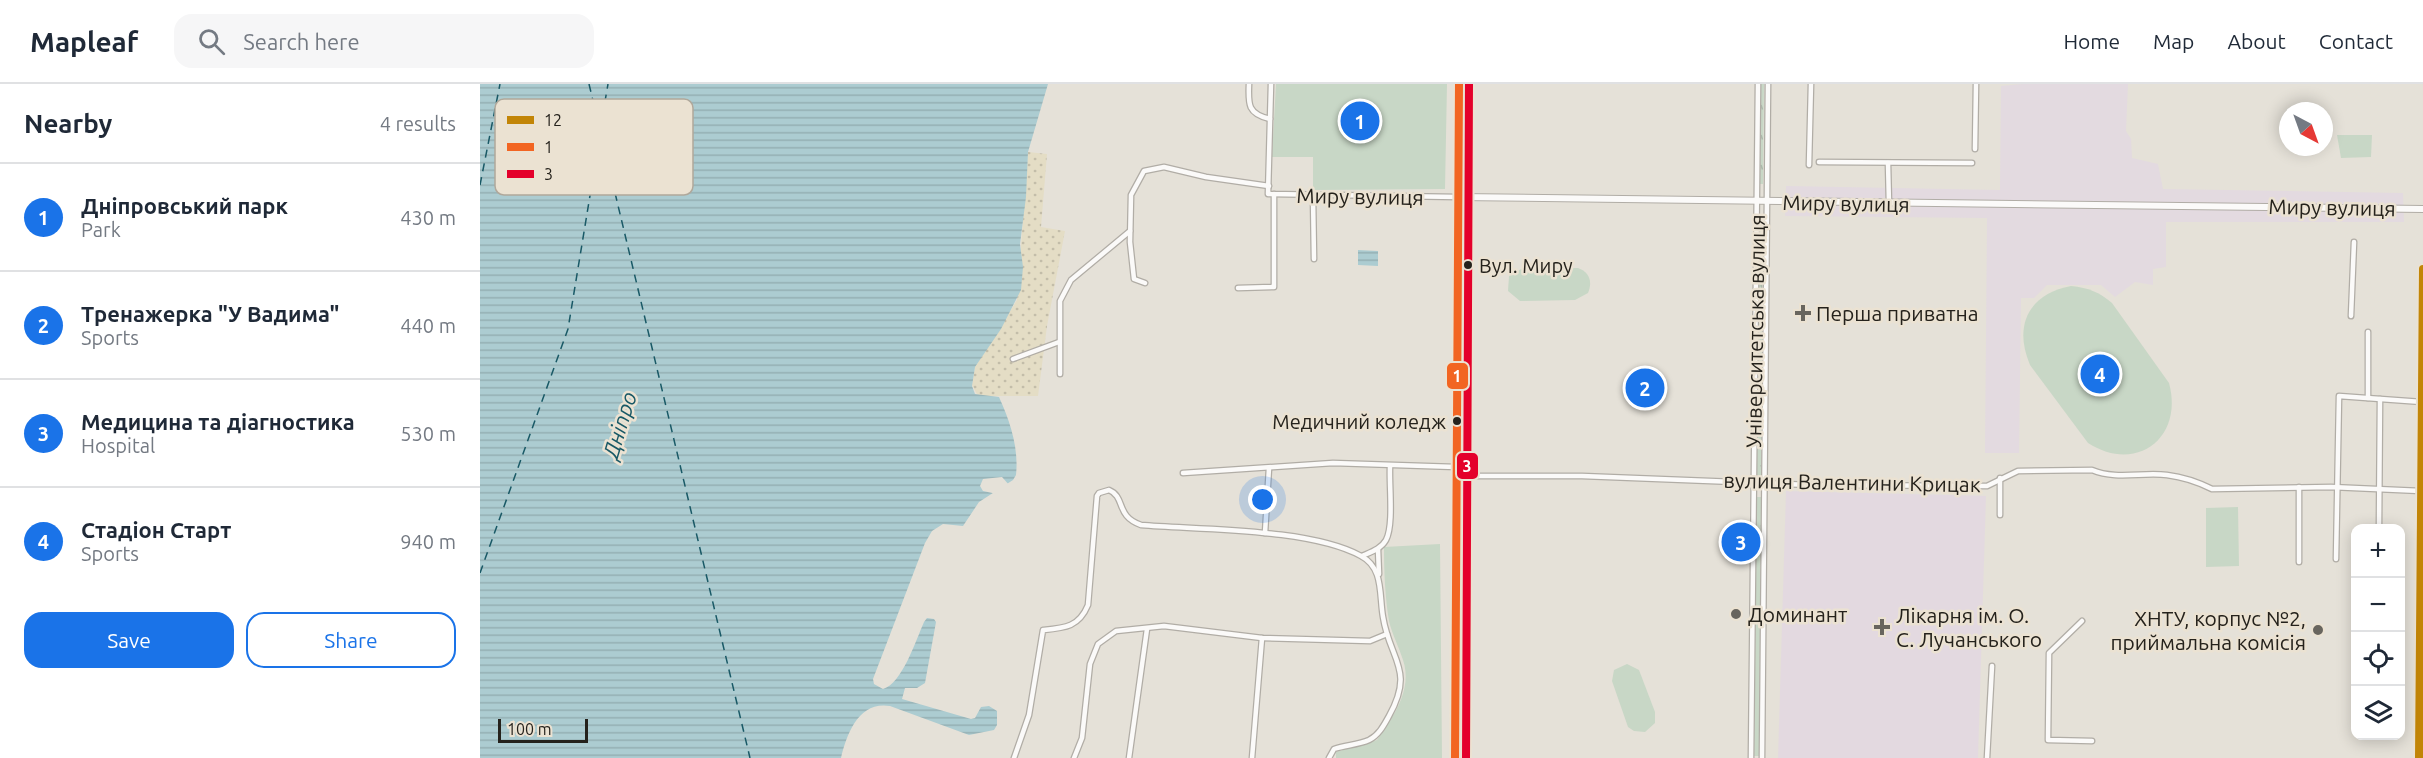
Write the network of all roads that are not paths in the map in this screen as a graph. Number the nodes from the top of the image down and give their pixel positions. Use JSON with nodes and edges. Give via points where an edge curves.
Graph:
{"nodes":[{"id":1,"x":1249,"y":84,"type":"edge"},
{"id":2,"x":1271,"y":84,"type":"edge"},
{"id":3,"x":1459,"y":84,"type":"edge"},
{"id":4,"x":1758,"y":84,"type":"edge"},
{"id":5,"x":1768,"y":84,"type":"edge"},
{"id":6,"x":1811,"y":84,"type":"edge"},
{"id":7,"x":1976,"y":84,"type":"edge"},
{"id":8,"x":1270,"y":119,"type":"junction"},
{"id":9,"x":1975,"y":149,"type":"dead end"},
{"id":10,"x":1819,"y":162,"type":"dead end"},
{"id":11,"x":1888,"y":163,"type":"junction"},
{"id":12,"x":1972,"y":163,"type":"dead end"},
{"id":13,"x":1809,"y":165,"type":"dead end"},
{"id":14,"x":1269,"y":186,"type":"junction"},
{"id":15,"x":1271,"y":194,"type":"junction"},
{"id":16,"x":1313,"y":196,"type":"junction"},
{"id":17,"x":1458,"y":197,"type":"junction"},
{"id":18,"x":1756,"y":201,"type":"junction"},
{"id":19,"x":1766,"y":201,"type":"junction"},
{"id":20,"x":1889,"y":204,"type":"junction"},
{"id":21,"x":2423,"y":209,"type":"edge"},
{"id":22,"x":1130,"y":231,"type":"junction"},
{"id":23,"x":2354,"y":242,"type":"dead end"},
{"id":24,"x":1314,"y":259,"type":"dead end"},
{"id":25,"x":2423,"y":269,"type":"edge"},
{"id":26,"x":1145,"y":283,"type":"dead end"},
{"id":27,"x":1238,"y":288,"type":"dead end"},
{"id":28,"x":2351,"y":316,"type":"dead end"},
{"id":29,"x":2368,"y":332,"type":"dead end"},
{"id":30,"x":1059,"y":342,"type":"junction"},
{"id":31,"x":1013,"y":360,"type":"dead end"},
{"id":32,"x":1060,"y":374,"type":"dead end"},
{"id":33,"x":2368,"y":398,"type":"junction"},
{"id":34,"x":2380,"y":399,"type":"junction"},
{"id":35,"x":2422,"y":402,"type":"edge"},
{"id":36,"x":1390,"y":467,"type":"junction"},
{"id":37,"x":1269,"y":468,"type":"junction"},
{"id":38,"x":1456,"y":471,"type":"junction"},
{"id":39,"x":1183,"y":473,"type":"dead end"},
{"id":40,"x":2000,"y":478,"type":"junction"},
{"id":41,"x":1754,"y":482,"type":"junction"},
{"id":42,"x":1765,"y":483,"type":"junction"},
{"id":43,"x":2299,"y":487,"type":"junction"},
{"id":44,"x":2338,"y":487,"type":"junction"},
{"id":45,"x":2380,"y":489,"type":"junction"},
{"id":46,"x":2421,"y":491,"type":"junction"},
{"id":47,"x":2000,"y":515,"type":"dead end"},
{"id":48,"x":2379,"y":524,"type":"edge"},
{"id":49,"x":1265,"y":533,"type":"junction"},
{"id":50,"x":1378,"y":549,"type":"junction"},
{"id":51,"x":1362,"y":556,"type":"junction"},
{"id":52,"x":2336,"y":559,"type":"dead end"},
{"id":53,"x":2300,"y":562,"type":"dead end"},
{"id":54,"x":1379,"y":577,"type":"junction"},
{"id":55,"x":2082,"y":621,"type":"dead end"},
{"id":56,"x":1147,"y":630,"type":"junction"},
{"id":57,"x":1387,"y":634,"type":"junction"},
{"id":58,"x":1262,"y":638,"type":"junction"},
{"id":59,"x":1992,"y":666,"type":"dead end"},
{"id":60,"x":2092,"y":741,"type":"dead end"},
{"id":61,"x":1014,"y":758,"type":"edge"},
{"id":62,"x":1074,"y":758,"type":"edge"},
{"id":63,"x":1129,"y":758,"type":"edge"},
{"id":64,"x":1252,"y":758,"type":"edge"},
{"id":65,"x":1329,"y":758,"type":"edge"},
{"id":66,"x":1455,"y":758,"type":"edge"},
{"id":67,"x":1751,"y":758,"type":"edge"},
{"id":68,"x":1762,"y":758,"type":"edge"},
{"id":69,"x":1988,"y":758,"type":"edge"},
{"id":70,"x":2419,"y":758,"type":"edge"}],
"edges":[{"from":1,"to":8,"type":"street","via":[[1248,107]]},
{"from":2,"to":8,"type":"street"},
{"from":3,"to":17,"type":"main road"},
{"from":4,"to":18,"type":"street","name":"Університетська вулиця"},
{"from":5,"to":19,"type":"street","name":"Університетська вулиця"},
{"from":6,"to":13,"type":"street"},
{"from":7,"to":9,"type":"street"},
{"from":8,"to":14,"type":"street"},
{"from":10,"to":11,"type":"street"},
{"from":11,"to":12,"type":"street"},
{"from":11,"to":20,"type":"street"},
{"from":14,"to":15,"type":"street"},
{"from":14,"to":22,"type":"street","via":[[1164,167],[1144,171],[1131,195]]},
{"from":15,"to":16,"type":"street","name":"Миру вулиця"},
{"from":15,"to":27,"type":"street","via":[[1274,287]]},
{"from":16,"to":17,"type":"street","name":"Миру вулиця"},
{"from":16,"to":24,"type":"street"},
{"from":17,"to":18,"type":"street","name":"Миру вулиця"},
{"from":17,"to":38,"type":"main road"},
{"from":18,"to":19,"type":"street","name":"Миру вулиця"},
{"from":18,"to":41,"type":"street","name":"Університетська вулиця"},
{"from":19,"to":20,"type":"street","name":"Миру вулиця"},
{"from":19,"to":42,"type":"street","name":"Університетська вулиця"},
{"from":20,"to":21,"type":"street","name":"Миру вулиця"},
{"from":22,"to":26,"type":"street","via":[[1134,279]]},
{"from":22,"to":30,"type":"street","via":[[1071,280],[1060,301]]},
{"from":23,"to":28,"type":"street"},
{"from":25,"to":35,"type":"street"},
{"from":29,"to":33,"type":"street"},
{"from":30,"to":31,"type":"street"},
{"from":30,"to":32,"type":"street"},
{"from":33,"to":34,"type":"street"},
{"from":33,"to":44,"type":"street","via":[[2339,396]]},
{"from":34,"to":35,"type":"street"},
{"from":34,"to":45,"type":"street"},
{"from":35,"to":46,"type":"street"},
{"from":36,"to":37,"type":"street","name":"вулиця Валентини Крицак","via":[[1333,463]]},
{"from":36,"to":38,"type":"street","name":"вулиця Валентини Крицак"},
{"from":36,"to":50,"type":"street","via":[[1390,530]]},
{"from":37,"to":39,"type":"street","name":"вулиця Валентини Крицак"},
{"from":37,"to":49,"type":"street"},
{"from":38,"to":41,"type":"street","name":"вулиця Валентини Крицак"},
{"from":38,"to":66,"type":"main road"},
{"from":40,"to":42,"type":"street","name":"вулиця Валентини Крицак","via":[[1987,486]]},
{"from":40,"to":43,"type":"street","name":"вулиця Валентини Крицак","via":[[2018,471],[2092,470],[2103,475],[2166,475],[2212,489]]},
{"from":40,"to":47,"type":"street"},
{"from":41,"to":42,"type":"street","name":"вулиця Валентини Крицак"},
{"from":41,"to":67,"type":"street","name":"Університетська вулиця"},
{"from":42,"to":68,"type":"street","name":"Університетська вулиця"},
{"from":43,"to":44,"type":"street","name":"вулиця Валентини Крицак"},
{"from":43,"to":53,"type":"street"},
{"from":44,"to":45,"type":"street","name":"вулиця Валентини Крицак"},
{"from":44,"to":52,"type":"street"},
{"from":45,"to":46,"type":"street","name":"вулиця Валентини Крицак"},
{"from":45,"to":48,"type":"street"},
{"from":46,"to":70,"type":"street"},
{"from":49,"to":51,"type":"street"},
{"from":49,"to":61,"type":"street","via":[[1141,525],[1125,516],[1113,491],[1099,493],[1088,605],[1072,626],[1043,630],[1029,716]]},
{"from":50,"to":51,"type":"street"},
{"from":50,"to":54,"type":"street"},
{"from":51,"to":54,"type":"street"},
{"from":54,"to":57,"type":"street"},
{"from":55,"to":60,"type":"street","via":[[2049,653],[2048,740]]},
{"from":56,"to":58,"type":"street","via":[[1164,626]]},
{"from":56,"to":62,"type":"street","via":[[1116,631],[1098,644],[1090,664],[1082,738]]},
{"from":56,"to":63,"type":"street"},
{"from":57,"to":58,"type":"street","via":[[1370,641]]},
{"from":57,"to":65,"type":"street","via":[[1401,676],[1398,699],[1375,736],[1334,749]]},
{"from":58,"to":64,"type":"street"},
{"from":59,"to":69,"type":"street"}]}
